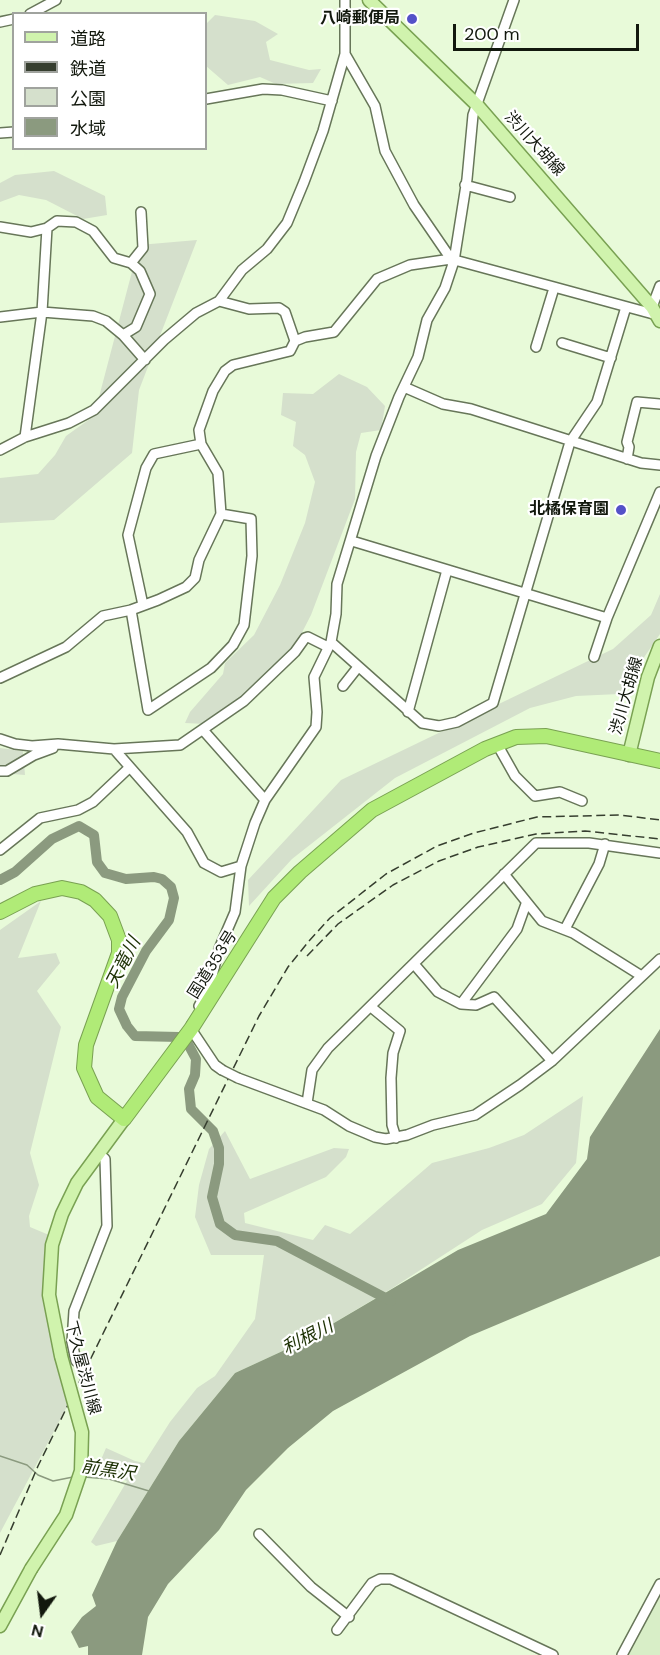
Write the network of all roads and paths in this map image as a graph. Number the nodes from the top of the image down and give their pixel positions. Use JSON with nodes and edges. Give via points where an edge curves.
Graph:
{"nodes":[{"id":1,"x":56,"y":0,"type":"edge"},
{"id":2,"x":345,"y":0,"type":"edge"},
{"id":3,"x":369,"y":0,"type":"edge"},
{"id":4,"x":514,"y":0,"type":"edge"},
{"id":5,"x":34,"y":12,"type":"edge"},
{"id":6,"x":345,"y":54,"type":"junction"},
{"id":7,"x":207,"y":99,"type":"edge"},
{"id":8,"x":332,"y":101,"type":"junction"},
{"id":9,"x":477,"y":105,"type":"junction"},
{"id":10,"x":465,"y":185,"type":"junction"},
{"id":11,"x":510,"y":197,"type":"dead end"},
{"id":12,"x":141,"y":212,"type":"dead end"},
{"id":13,"x":0,"y":227,"type":"edge"},
{"id":14,"x":46,"y":228,"type":"junction"},
{"id":15,"x":452,"y":260,"type":"junction"},
{"id":16,"x":130,"y":263,"type":"junction"},
{"id":17,"x":660,"y":286,"type":"edge"},
{"id":18,"x":554,"y":288,"type":"junction"},
{"id":19,"x":219,"y":301,"type":"junction"},
{"id":20,"x":626,"y":307,"type":"junction"},
{"id":21,"x":42,"y":312,"type":"junction"},
{"id":22,"x":657,"y":314,"type":"edge"},
{"id":23,"x":0,"y":317,"type":"edge"},
{"id":24,"x":123,"y":335,"type":"junction"},
{"id":25,"x":295,"y":341,"type":"junction"},
{"id":26,"x":562,"y":343,"type":"dead end"},
{"id":27,"x":536,"y":347,"type":"dead end"},
{"id":28,"x":611,"y":358,"type":"junction"},
{"id":29,"x":145,"y":360,"type":"junction"},
{"id":30,"x":404,"y":387,"type":"junction"},
{"id":31,"x":660,"y":404,"type":"edge"},
{"id":32,"x":25,"y":437,"type":"junction"},
{"id":33,"x":570,"y":442,"type":"junction"},
{"id":34,"x":201,"y":444,"type":"junction"},
{"id":35,"x":0,"y":450,"type":"edge"},
{"id":36,"x":627,"y":459,"type":"junction"},
{"id":37,"x":660,"y":465,"type":"edge"},
{"id":38,"x":660,"y":492,"type":"edge"},
{"id":39,"x":221,"y":514,"type":"junction"},
{"id":40,"x":352,"y":541,"type":"junction"},
{"id":41,"x":447,"y":570,"type":"junction"},
{"id":42,"x":526,"y":594,"type":"junction"},
{"id":43,"x":144,"y":604,"type":"junction"},
{"id":44,"x":131,"y":610,"type":"junction"},
{"id":45,"x":607,"y":618,"type":"junction"},
{"id":46,"x":329,"y":644,"type":"junction"},
{"id":47,"x":660,"y":646,"type":"edge"},
{"id":48,"x":594,"y":657,"type":"dead end"},
{"id":49,"x":358,"y":666,"type":"junction"},
{"id":50,"x":0,"y":678,"type":"edge"},
{"id":51,"x":343,"y":686,"type":"dead end"},
{"id":52,"x":408,"y":712,"type":"junction"},
{"id":53,"x":203,"y":730,"type":"junction"},
{"id":54,"x":0,"y":739,"type":"edge"},
{"id":55,"x":496,"y":744,"type":"junction"},
{"id":56,"x":64,"y":745,"type":"junction"},
{"id":57,"x":114,"y":749,"type":"junction"},
{"id":58,"x":629,"y":755,"type":"junction"},
{"id":59,"x":660,"y":761,"type":"edge"},
{"id":60,"x":130,"y":767,"type":"junction"},
{"id":61,"x":0,"y":771,"type":"edge"},
{"id":62,"x":265,"y":800,"type":"junction"},
{"id":63,"x":582,"y":801,"type":"dead end"},
{"id":64,"x":605,"y":844,"type":"junction"},
{"id":65,"x":0,"y":850,"type":"edge"},
{"id":66,"x":660,"y":853,"type":"edge"},
{"id":67,"x":241,"y":866,"type":"junction"},
{"id":68,"x":504,"y":874,"type":"junction"},
{"id":69,"x":526,"y":904,"type":"junction"},
{"id":70,"x":0,"y":912,"type":"edge"},
{"id":71,"x":565,"y":930,"type":"junction"},
{"id":72,"x":660,"y":959,"type":"edge"},
{"id":73,"x":414,"y":964,"type":"junction"},
{"id":74,"x":640,"y":975,"type":"junction"},
{"id":75,"x":461,"y":1004,"type":"junction"},
{"id":76,"x":371,"y":1006,"type":"junction"},
{"id":77,"x":189,"y":1032,"type":"junction"},
{"id":78,"x":552,"y":1061,"type":"junction"},
{"id":79,"x":307,"y":1103,"type":"junction"},
{"id":80,"x":124,"y":1119,"type":"junction"},
{"id":81,"x":396,"y":1137,"type":"junction"},
{"id":82,"x":98,"y":1153,"type":"junction"},
{"id":83,"x":76,"y":1361,"type":"dead end"},
{"id":84,"x":259,"y":1534,"type":"dead end"},
{"id":85,"x":660,"y":1584,"type":"edge"},
{"id":86,"x":349,"y":1617,"type":"junction"},
{"id":87,"x":0,"y":1626,"type":"edge"},
{"id":88,"x":337,"y":1630,"type":"dead end"},
{"id":89,"x":553,"y":1655,"type":"edge"},
{"id":90,"x":622,"y":1655,"type":"edge"}],
"edges":[{"from":1,"to":5,"type":"street"},
{"from":2,"to":6,"type":"street"},
{"from":3,"to":9,"type":"main road","name":"渋川大胡線"},
{"from":4,"to":9,"type":"street"},
{"from":6,"to":8,"type":"street"},
{"from":6,"to":15,"type":"street","via":[[375,106],[389,161]]},
{"from":7,"to":8,"type":"street","via":[[263,88]]},
{"from":8,"to":19,"type":"street","via":[[287,223],[267,249],[242,270]]},
{"from":9,"to":10,"type":"street"},
{"from":9,"to":22,"type":"main road","name":"渋川大胡線"},
{"from":10,"to":11,"type":"street"},
{"from":10,"to":15,"type":"street"},
{"from":12,"to":16,"type":"street","via":[[143,248]]},
{"from":13,"to":14,"type":"street","via":[[31,232]]},
{"from":14,"to":16,"type":"street","via":[[57,221],[76,222],[93,231],[114,258]]},
{"from":14,"to":21,"type":"street"},
{"from":15,"to":18,"type":"street"},
{"from":15,"to":25,"type":"street","via":[[410,265],[377,279],[334,332]]},
{"from":15,"to":30,"type":"street","via":[[445,288],[427,320],[418,357]]},
{"from":16,"to":24,"type":"street","via":[[140,271],[150,294],[136,327]]},
{"from":17,"to":22,"type":"street"},
{"from":18,"to":20,"type":"street"},
{"from":18,"to":27,"type":"street"},
{"from":19,"to":25,"type":"street","via":[[249,309],[279,308],[285,312]]},
{"from":19,"to":29,"type":"street","via":[[183,324]]},
{"from":20,"to":22,"type":"street"},
{"from":20,"to":28,"type":"street"},
{"from":21,"to":23,"type":"street"},
{"from":21,"to":24,"type":"street","via":[[93,316]]},
{"from":21,"to":32,"type":"street"},
{"from":24,"to":29,"type":"street"},
{"from":25,"to":34,"type":"street","via":[[290,351],[233,365],[225,371],[204,410],[199,430]]},
{"from":26,"to":28,"type":"street"},
{"from":28,"to":33,"type":"street","via":[[597,402]]},
{"from":29,"to":32,"type":"street","via":[[94,410]]},
{"from":30,"to":33,"type":"street","via":[[443,404],[471,409]]},
{"from":30,"to":40,"type":"street","via":[[376,456]]},
{"from":31,"to":36,"type":"street","via":[[637,402]]},
{"from":32,"to":35,"type":"street"},
{"from":33,"to":36,"type":"street"},
{"from":33,"to":42,"type":"street"},
{"from":34,"to":39,"type":"street","via":[[218,473]]},
{"from":34,"to":43,"type":"street","via":[[154,454],[146,468],[128,535]]},
{"from":36,"to":37,"type":"street"},
{"from":38,"to":45,"type":"street"},
{"from":39,"to":43,"type":"street","via":[[199,560],[195,578],[186,587]]},
{"from":39,"to":44,"type":"street","via":[[251,519],[252,556],[244,625],[233,645],[211,668],[148,710]]},
{"from":40,"to":41,"type":"street"},
{"from":40,"to":46,"type":"street","via":[[337,584]]},
{"from":41,"to":42,"type":"street"},
{"from":41,"to":52,"type":"street"},
{"from":42,"to":45,"type":"street"},
{"from":42,"to":52,"type":"street","via":[[493,703],[457,722],[439,726],[422,723]]},
{"from":43,"to":44,"type":"street"},
{"from":44,"to":50,"type":"street","via":[[103,616],[66,647]]},
{"from":45,"to":48,"type":"street"},
{"from":46,"to":49,"type":"street"},
{"from":46,"to":53,"type":"street","via":[[304,638],[295,652],[244,701]]},
{"from":46,"to":62,"type":"street","via":[[314,677],[316,727]]},
{"from":47,"to":58,"type":"main road","name":"渋川大胡線","via":[[648,677]]},
{"from":49,"to":51,"type":"street"},
{"from":49,"to":52,"type":"street"},
{"from":53,"to":57,"type":"street","via":[[180,746]]},
{"from":53,"to":62,"type":"street"},
{"from":54,"to":56,"type":"street","via":[[23,745]]},
{"from":55,"to":58,"type":"highway","name":"国道353号","via":[[516,737],[546,736]]},
{"from":55,"to":63,"type":"street","via":[[515,776],[535,796],[560,792]]},
{"from":55,"to":77,"type":"highway","name":"国道353号","via":[[372,810],[282,889]]},
{"from":56,"to":57,"type":"street"},
{"from":56,"to":61,"type":"street"},
{"from":57,"to":60,"type":"street"},
{"from":58,"to":59,"type":"highway","name":"国道353号"},
{"from":60,"to":65,"type":"street","via":[[93,802],[78,810],[40,818]]},
{"from":60,"to":67,"type":"street","via":[[187,832],[204,863],[221,872]]},
{"from":62,"to":67,"type":"street"},
{"from":64,"to":66,"type":"street"},
{"from":64,"to":68,"type":"street","via":[[536,843]]},
{"from":64,"to":71,"type":"street"},
{"from":67,"to":77,"type":"street","via":[[235,912]]},
{"from":68,"to":69,"type":"street"},
{"from":68,"to":73,"type":"street"},
{"from":69,"to":71,"type":"street","via":[[542,921]]},
{"from":69,"to":75,"type":"street","via":[[517,929]]},
{"from":70,"to":80,"type":"highway","via":[[35,894],[62,888],[95,900],[110,916],[119,940],[119,953],[86,1045],[84,1068],[97,1096]]},
{"from":71,"to":74,"type":"street"},
{"from":72,"to":74,"type":"street"},
{"from":73,"to":75,"type":"street","via":[[438,992]]},
{"from":73,"to":76,"type":"street"},
{"from":74,"to":78,"type":"street"},
{"from":75,"to":78,"type":"street","via":[[476,1005],[494,997]]},
{"from":76,"to":79,"type":"street","via":[[328,1048],[312,1070]]},
{"from":76,"to":81,"type":"street","via":[[400,1031],[390,1078]]},
{"from":77,"to":79,"type":"street","bridge":true,"via":[[222,1070]]},
{"from":77,"to":80,"type":"highway","name":"国道353号"},
{"from":78,"to":81,"type":"street","via":[[475,1115]]},
{"from":79,"to":81,"type":"street","via":[[365,1133],[386,1139]]},
{"from":80,"to":82,"type":"main road","name":"下久屋渋川線"},
{"from":82,"to":83,"type":"street","via":[[105,1159],[107,1226],[74,1311],[72,1342]]},
{"from":82,"to":87,"type":"main road","name":"下久屋渋川線","bridge":true,"via":[[69,1199],[52,1245],[49,1295],[82,1432],[81,1471],[66,1515]]},
{"from":84,"to":86,"type":"street","via":[[311,1587]]},
{"from":85,"to":90,"type":"street"},
{"from":86,"to":88,"type":"street"},
{"from":86,"to":89,"type":"street","via":[[372,1583],[391,1579]]}]}
